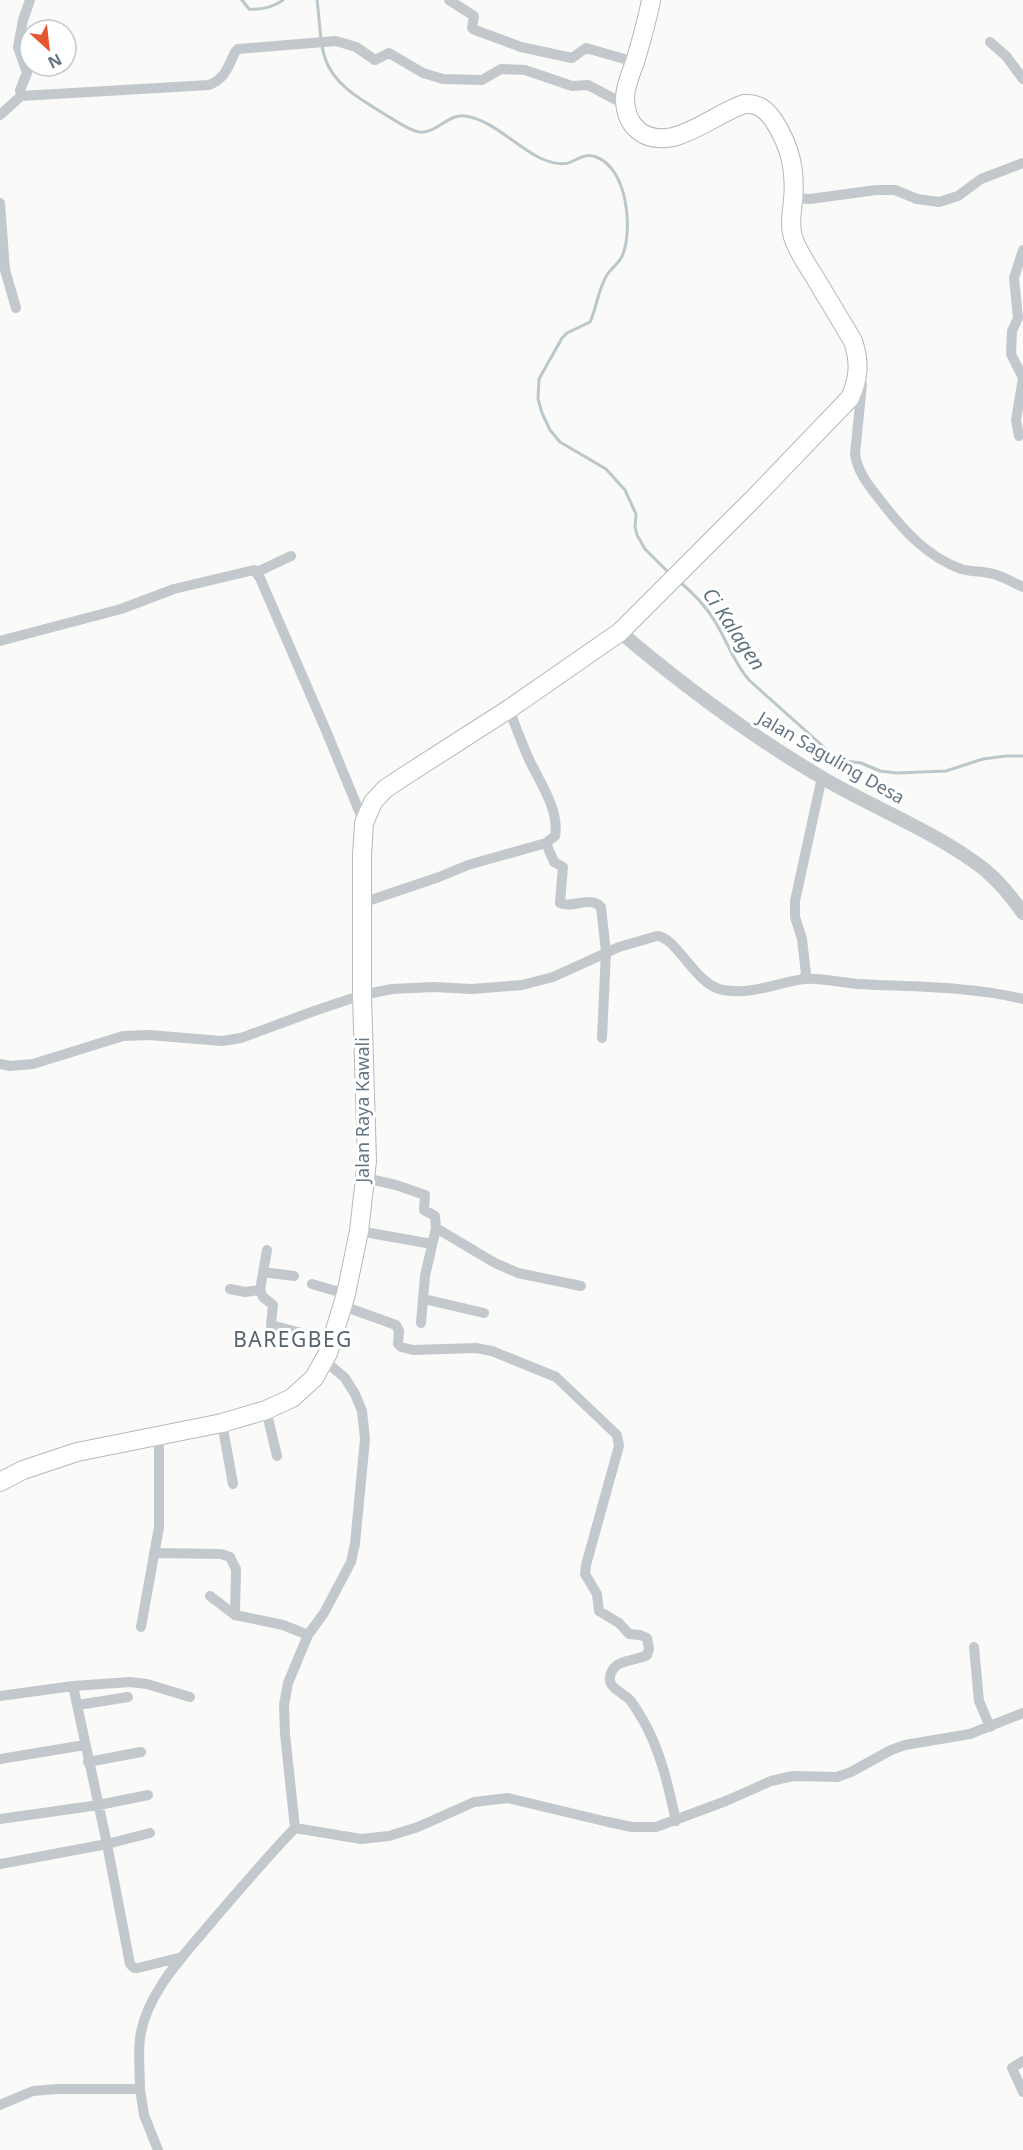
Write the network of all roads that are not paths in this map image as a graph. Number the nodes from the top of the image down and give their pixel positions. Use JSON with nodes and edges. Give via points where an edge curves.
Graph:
{"nodes":[{"id":1,"x":30,"y":0,"type":"edge"},
{"id":2,"x":449,"y":0,"type":"edge"},
{"id":3,"x":651,"y":0,"type":"edge"},
{"id":4,"x":990,"y":42,"type":"dead end"},
{"id":5,"x":635,"y":62,"type":"junction"},
{"id":6,"x":1023,"y":79,"type":"edge"},
{"id":7,"x":21,"y":96,"type":"junction"},
{"id":8,"x":626,"y":105,"type":"junction"},
{"id":9,"x":0,"y":115,"type":"edge"},
{"id":10,"x":1023,"y":163,"type":"edge"},
{"id":11,"x":793,"y":198,"type":"junction"},
{"id":12,"x":0,"y":203,"type":"edge"},
{"id":13,"x":1023,"y":250,"type":"edge"},
{"id":14,"x":16,"y":308,"type":"dead end"},
{"id":15,"x":857,"y":354,"type":"junction"},
{"id":16,"x":1019,"y":436,"type":"dead end"},
{"id":17,"x":291,"y":556,"type":"dead end"},
{"id":18,"x":257,"y":572,"type":"junction"},
{"id":19,"x":1023,"y":586,"type":"edge"},
{"id":20,"x":620,"y":632,"type":"junction"},
{"id":21,"x":0,"y":641,"type":"edge"},
{"id":22,"x":509,"y":709,"type":"junction"},
{"id":23,"x":822,"y":777,"type":"junction"},
{"id":24,"x":364,"y":823,"type":"junction"},
{"id":25,"x":546,"y":843,"type":"junction"},
{"id":26,"x":362,"y":903,"type":"junction"},
{"id":27,"x":1023,"y":913,"type":"edge"},
{"id":28,"x":606,"y":952,"type":"junction"},
{"id":29,"x":803,"y":979,"type":"junction"},
{"id":30,"x":363,"y":995,"type":"junction"},
{"id":31,"x":1023,"y":999,"type":"edge"},
{"id":32,"x":602,"y":1038,"type":"dead end"},
{"id":33,"x":0,"y":1064,"type":"edge"},
{"id":34,"x":365,"y":1178,"type":"junction"},
{"id":35,"x":436,"y":1228,"type":"junction"},
{"id":36,"x":359,"y":1232,"type":"junction"},
{"id":37,"x":432,"y":1244,"type":"junction"},
{"id":38,"x":267,"y":1250,"type":"dead end"},
{"id":39,"x":263,"y":1272,"type":"junction"},
{"id":40,"x":294,"y":1276,"type":"dead end"},
{"id":41,"x":312,"y":1284,"type":"dead end"},
{"id":42,"x":581,"y":1286,"type":"dead end"},
{"id":43,"x":230,"y":1289,"type":"dead end"},
{"id":44,"x":260,"y":1290,"type":"junction"},
{"id":45,"x":424,"y":1299,"type":"junction"},
{"id":46,"x":344,"y":1300,"type":"junction"},
{"id":47,"x":484,"y":1313,"type":"dead end"},
{"id":48,"x":421,"y":1323,"type":"dead end"},
{"id":49,"x":332,"y":1341,"type":"junction"},
{"id":50,"x":324,"y":1359,"type":"junction"},
{"id":51,"x":266,"y":1410,"type":"junction"},
{"id":52,"x":222,"y":1423,"type":"junction"},
{"id":53,"x":159,"y":1435,"type":"junction"},
{"id":54,"x":277,"y":1456,"type":"dead end"},
{"id":55,"x":0,"y":1482,"type":"edge"},
{"id":56,"x":233,"y":1484,"type":"dead end"},
{"id":57,"x":154,"y":1553,"type":"junction"},
{"id":58,"x":210,"y":1596,"type":"dead end"},
{"id":59,"x":235,"y":1615,"type":"junction"},
{"id":60,"x":141,"y":1627,"type":"dead end"},
{"id":61,"x":308,"y":1635,"type":"junction"},
{"id":62,"x":974,"y":1647,"type":"dead end"},
{"id":63,"x":73,"y":1686,"type":"junction"},
{"id":64,"x":0,"y":1696,"type":"edge"},
{"id":65,"x":128,"y":1697,"type":"dead end"},
{"id":66,"x":190,"y":1697,"type":"dead end"},
{"id":67,"x":78,"y":1705,"type":"junction"},
{"id":68,"x":1023,"y":1713,"type":"edge"},
{"id":69,"x":990,"y":1727,"type":"junction"},
{"id":70,"x":85,"y":1745,"type":"junction"},
{"id":71,"x":141,"y":1752,"type":"dead end"},
{"id":72,"x":0,"y":1759,"type":"edge"},
{"id":73,"x":88,"y":1762,"type":"junction"},
{"id":74,"x":148,"y":1795,"type":"dead end"},
{"id":75,"x":99,"y":1805,"type":"junction"},
{"id":76,"x":0,"y":1819,"type":"edge"},
{"id":77,"x":676,"y":1821,"type":"junction"},
{"id":78,"x":295,"y":1828,"type":"junction"},
{"id":79,"x":150,"y":1833,"type":"dead end"},
{"id":80,"x":107,"y":1844,"type":"junction"},
{"id":81,"x":0,"y":1864,"type":"edge"},
{"id":82,"x":182,"y":1957,"type":"junction"},
{"id":83,"x":1023,"y":2061,"type":"edge"},
{"id":84,"x":140,"y":2089,"type":"junction"},
{"id":85,"x":1023,"y":2092,"type":"edge"},
{"id":86,"x":0,"y":2105,"type":"edge"},
{"id":87,"x":158,"y":2150,"type":"edge"}],
"edges":[{"from":1,"to":7,"type":"street","via":[[18,47],[27,73]]},
{"from":2,"to":5,"type":"street","via":[[474,16],[472,28],[502,42],[572,58],[586,48]]},
{"from":3,"to":5,"type":"highway"},
{"from":4,"to":6,"type":"street"},
{"from":5,"to":8,"type":"highway","via":[[626,89]]},
{"from":7,"to":8,"type":"street","via":[[201,87],[220,80],[238,49],[336,41],[356,47],[375,60],[389,53],[423,73],[443,79],[482,80],[501,69],[525,70],[572,86],[588,85]]},
{"from":7,"to":9,"type":"street"},
{"from":8,"to":11,"type":"highway","via":[[637,130],[661,139],[698,128],[744,104],[764,108],[776,123],[791,156]]},
{"from":10,"to":11,"type":"street","via":[[981,179],[958,196],[939,202],[917,200],[895,190]]},
{"from":11,"to":15,"type":"highway","via":[[793,238]]},
{"from":12,"to":14,"type":"street","via":[[4,270]]},
{"from":13,"to":16,"type":"street","via":[[1014,278],[1018,318],[1012,331],[1011,354],[1023,378],[1016,420]]},
{"from":15,"to":19,"type":"street","via":[[862,382],[855,454],[864,479],[901,527],[924,548],[960,568],[987,572]]},
{"from":15,"to":20,"type":"highway","name":"Jalan Raya Kawali","via":[[858,376],[850,398]]},
{"from":17,"to":18,"type":"street"},
{"from":18,"to":21,"type":"street","via":[[246,570],[174,589],[122,609]]},
{"from":18,"to":24,"type":"street"},
{"from":20,"to":22,"type":"highway","name":"Jalan Raya Kawali"},
{"from":20,"to":23,"type":"street","name":"Jalan Saguling Desa","via":[[683,685]]},
{"from":22,"to":24,"type":"highway","name":"Jalan Raya Kawali","via":[[385,789],[373,802]]},
{"from":22,"to":25,"type":"street","via":[[553,816],[555,836]]},
{"from":23,"to":27,"type":"street","name":"Jalan Saguling Desa","via":[[984,869]]},
{"from":23,"to":29,"type":"street","via":[[795,901],[806,974]]},
{"from":24,"to":26,"type":"highway","name":"Jalan Raya Kawali"},
{"from":25,"to":26,"type":"street","via":[[477,862]]},
{"from":25,"to":28,"type":"street","via":[[554,862],[563,867],[560,903],[592,902],[602,908]]},
{"from":26,"to":30,"type":"highway","name":"Jalan Raya Kawali"},
{"from":28,"to":29,"type":"street","via":[[661,936],[702,978],[719,989],[753,990]]},
{"from":28,"to":30,"type":"street","via":[[554,977],[522,985],[392,989]]},
{"from":28,"to":32,"type":"street"},
{"from":29,"to":31,"type":"street","via":[[938,988]]},
{"from":30,"to":33,"type":"street","via":[[241,1038],[222,1041],[123,1036],[33,1064]]},
{"from":30,"to":34,"type":"highway","name":"Jalan Raya Kawali"},
{"from":34,"to":35,"type":"street","via":[[425,1195],[424,1209],[434,1213]]},
{"from":34,"to":36,"type":"highway","name":"Jalan Raya Kawali"},
{"from":35,"to":37,"type":"street"},
{"from":35,"to":42,"type":"street","via":[[518,1273]]},
{"from":36,"to":37,"type":"street"},
{"from":36,"to":46,"type":"highway","name":"Jalan Raya Kawali"},
{"from":37,"to":45,"type":"street"},
{"from":38,"to":39,"type":"street"},
{"from":39,"to":40,"type":"street"},
{"from":39,"to":44,"type":"street"},
{"from":41,"to":46,"type":"street"},
{"from":43,"to":44,"type":"street"},
{"from":44,"to":49,"type":"street","via":[[273,1305],[270,1322],[274,1327]]},
{"from":45,"to":47,"type":"street"},
{"from":45,"to":48,"type":"street"},
{"from":46,"to":49,"type":"highway","name":"Jalan Raya Kawali"},
{"from":46,"to":77,"type":"street","via":[[396,1325],[398,1344],[408,1350],[476,1347],[556,1377],[617,1435],[619,1446],[585,1574],[597,1594],[600,1614],[619,1623],[629,1634],[647,1638],[647,1655],[616,1665],[610,1680],[629,1699],[652,1738],[664,1768]]},
{"from":49,"to":50,"type":"highway","name":"Jalan Raya Kawali"},
{"from":50,"to":51,"type":"highway","name":"Jalan Raya Kawali","via":[[307,1385],[292,1398]]},
{"from":50,"to":61,"type":"street","via":[[356,1394],[365,1438],[351,1562]]},
{"from":51,"to":52,"type":"highway","name":"Jalan Raya Kawali"},
{"from":51,"to":54,"type":"street"},
{"from":52,"to":53,"type":"highway","name":"Jalan Raya Kawali"},
{"from":52,"to":56,"type":"street"},
{"from":53,"to":55,"type":"highway","name":"Jalan Raya Kawali","via":[[76,1452]]},
{"from":53,"to":57,"type":"street","via":[[160,1511]]},
{"from":57,"to":59,"type":"street","via":[[231,1557],[236,1569]]},
{"from":57,"to":60,"type":"street"},
{"from":58,"to":59,"type":"street"},
{"from":59,"to":61,"type":"street","via":[[283,1625]]},
{"from":61,"to":78,"type":"street","via":[[288,1683],[284,1705]]},
{"from":62,"to":69,"type":"street","via":[[979,1701]]},
{"from":63,"to":64,"type":"street"},
{"from":63,"to":66,"type":"street","via":[[147,1684]]},
{"from":63,"to":67,"type":"street"},
{"from":65,"to":67,"type":"street"},
{"from":67,"to":70,"type":"street"},
{"from":68,"to":69,"type":"street"},
{"from":69,"to":77,"type":"street","via":[[905,1745],[837,1777],[793,1776],[771,1781]]},
{"from":70,"to":72,"type":"street"},
{"from":70,"to":73,"type":"street"},
{"from":71,"to":73,"type":"street"},
{"from":73,"to":75,"type":"street"},
{"from":74,"to":75,"type":"street"},
{"from":75,"to":76,"type":"street"},
{"from":75,"to":80,"type":"street"},
{"from":77,"to":78,"type":"street","via":[[656,1827],[632,1827],[508,1798],[491,1798],[389,1836],[361,1839]]},
{"from":78,"to":82,"type":"street"},
{"from":79,"to":80,"type":"street"},
{"from":80,"to":81,"type":"street"},
{"from":80,"to":82,"type":"street","via":[[130,1964],[138,1968]]},
{"from":82,"to":84,"type":"street","via":[[160,1987],[144,2024],[140,2038]]},
{"from":83,"to":85,"type":"street","via":[[1012,2068]]},
{"from":84,"to":86,"type":"street","via":[[33,2091]]},
{"from":84,"to":87,"type":"street","via":[[144,2115]]}]}
